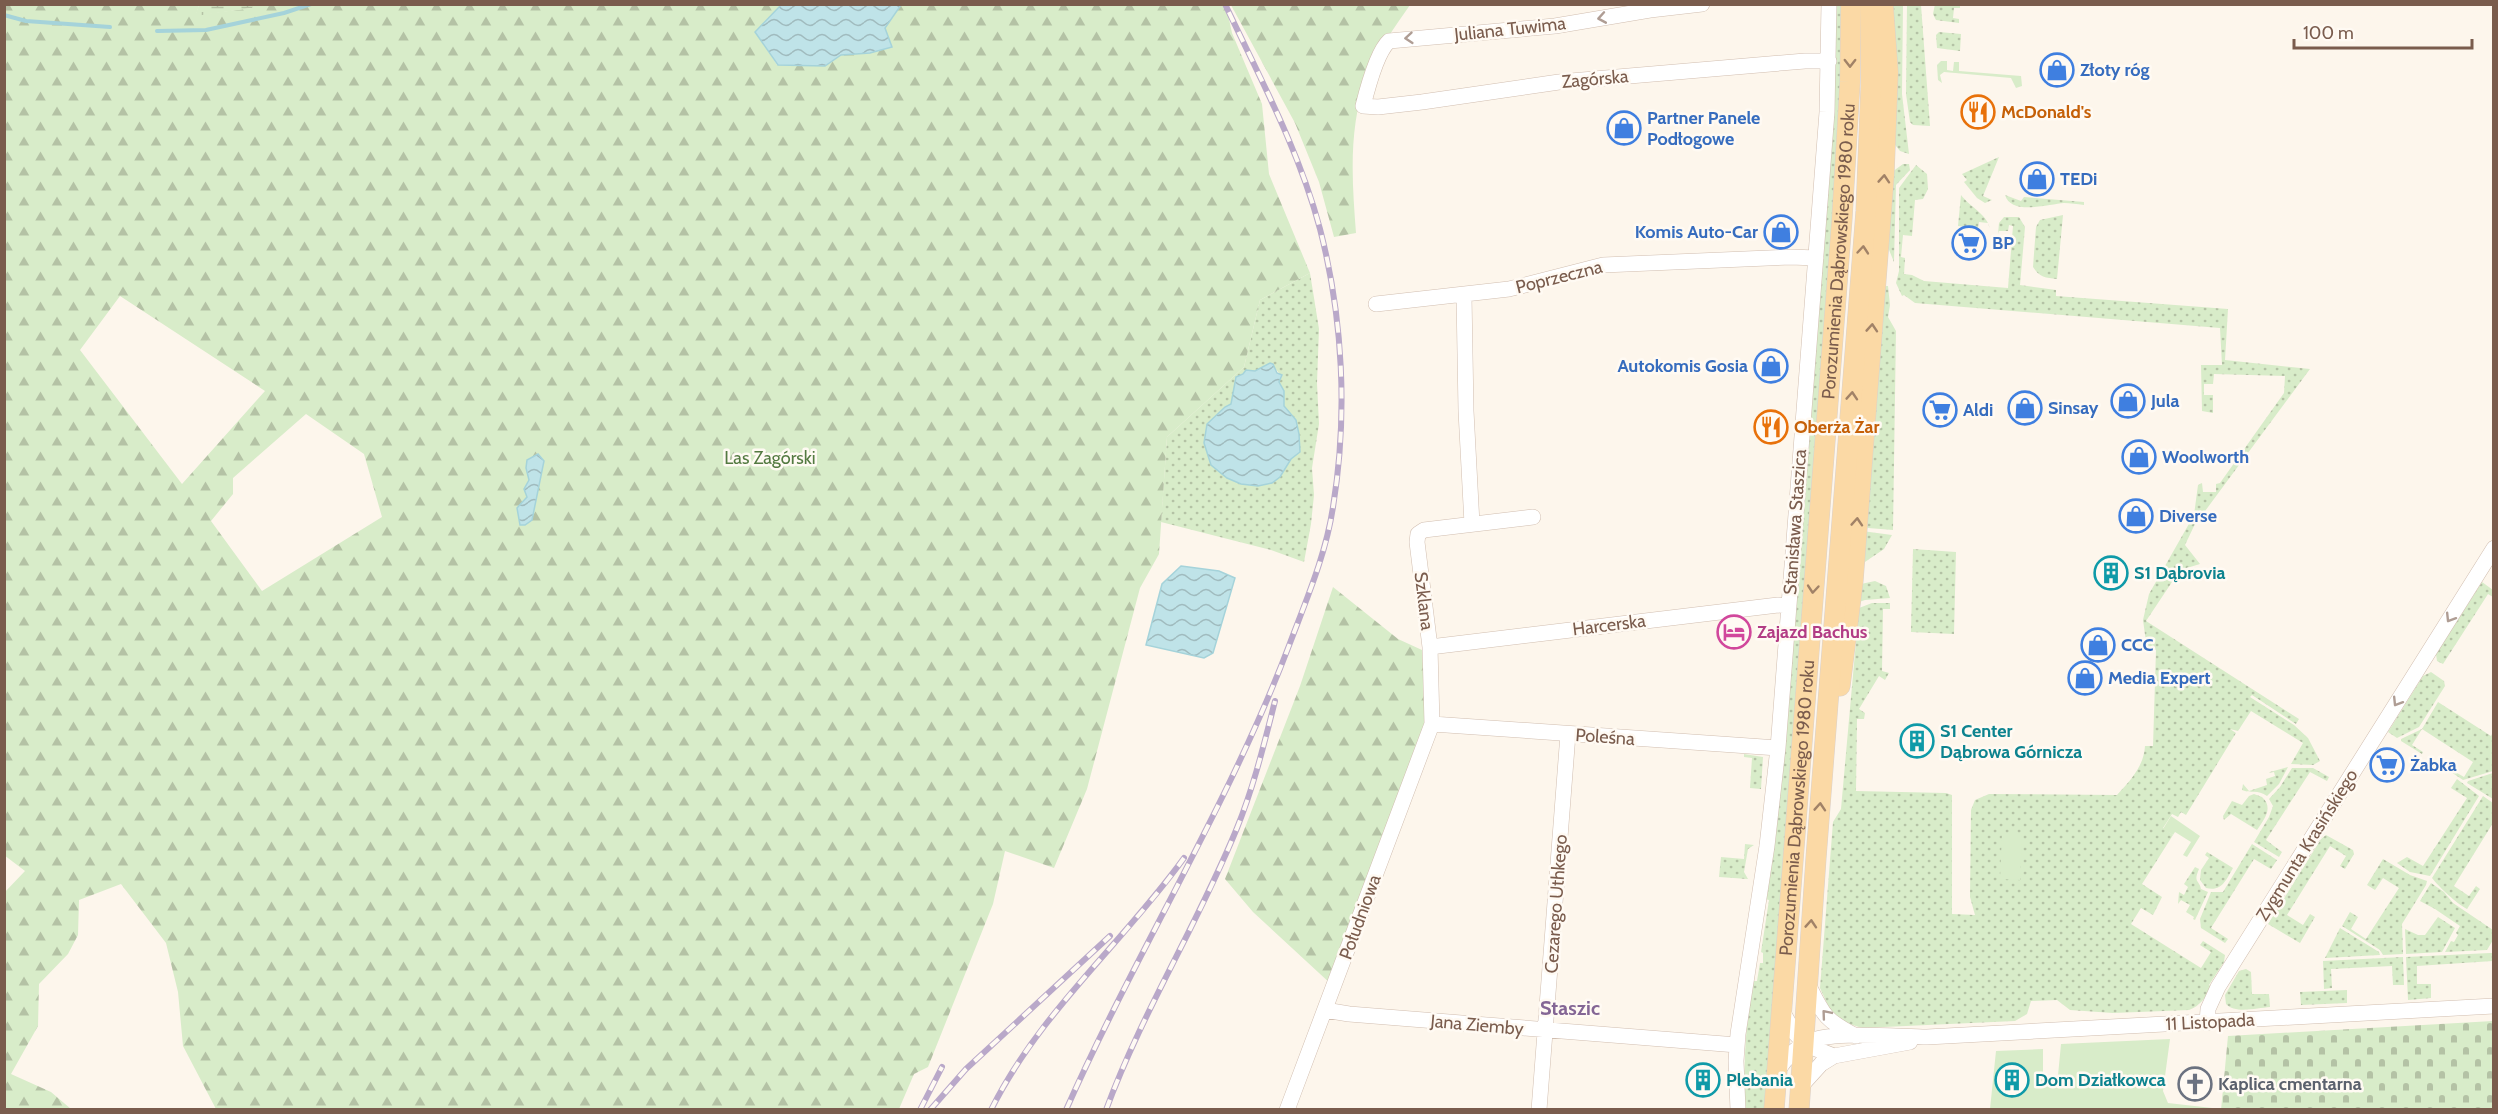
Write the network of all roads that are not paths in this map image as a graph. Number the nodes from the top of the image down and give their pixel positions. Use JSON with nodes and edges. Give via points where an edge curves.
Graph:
{"nodes":[{"id":1,"x":1702,"y":4,"type":"edge"},
{"id":2,"x":1830,"y":4,"type":"edge"},
{"id":3,"x":1851,"y":4,"type":"edge"},
{"id":4,"x":1871,"y":4,"type":"edge"},
{"id":5,"x":1883,"y":4,"type":"edge"},
{"id":6,"x":1829,"y":61,"type":"junction"},
{"id":7,"x":1363,"y":106,"type":"joint"},
{"id":8,"x":1816,"y":258,"type":"junction"},
{"id":9,"x":1464,"y":296,"type":"junction"},
{"id":10,"x":1376,"y":304,"type":"dead end"},
{"id":11,"x":1533,"y":517,"type":"dead end"},
{"id":12,"x":1472,"y":524,"type":"junction"},
{"id":13,"x":2493,"y":548,"type":"edge"},
{"id":14,"x":1789,"y":606,"type":"junction"},
{"id":15,"x":1430,"y":647,"type":"junction"},
{"id":16,"x":1432,"y":724,"type":"junction"},
{"id":17,"x":1568,"y":734,"type":"junction"},
{"id":18,"x":1778,"y":748,"type":"junction"},
{"id":19,"x":1824,"y":756,"type":"junction"},
{"id":20,"x":1807,"y":982,"type":"junction"},
{"id":21,"x":2493,"y":1006,"type":"edge"},
{"id":22,"x":1781,"y":1008,"type":"junction"},
{"id":23,"x":1325,"y":1010,"type":"junction"},
{"id":24,"x":2207,"y":1023,"type":"junction"},
{"id":25,"x":1546,"y":1030,"type":"junction"},
{"id":26,"x":1856,"y":1036,"type":"junction"},
{"id":27,"x":1927,"y":1037,"type":"junction"},
{"id":28,"x":1803,"y":1044,"type":"junction"},
{"id":29,"x":1737,"y":1045,"type":"junction"},
{"id":30,"x":1834,"y":1056,"type":"junction"},
{"id":31,"x":1778,"y":1070,"type":"junction"},
{"id":32,"x":1801,"y":1086,"type":"junction"},
{"id":33,"x":1287,"y":1110,"type":"edge"},
{"id":34,"x":1539,"y":1110,"type":"edge"},
{"id":35,"x":1738,"y":1110,"type":"edge"},
{"id":36,"x":1774,"y":1110,"type":"edge"},
{"id":37,"x":1799,"y":1110,"type":"edge"}],
"edges":[{"from":1,"to":7,"type":"street","name":"Juliana Tuwima","one_way":true,"via":[[1555,26],[1389,41]]},
{"from":2,"to":6,"type":"street","name":"Stanisława Staszica"},
{"from":3,"to":22,"type":"main road","name":"Porozumienia Dąbrowskiego 1980 roku","one_way":true,"via":[[1842,219]]},
{"from":19,"to":4,"type":"main road","name":"Porozumienia Dąbrowskiego 1980 roku","one_way":true,"via":[[1867,199]]},
{"from":19,"to":5,"type":"main road","one_way":true,"via":[[1843,672],[1853,580],[1884,175],[1888,72]]},
{"from":6,"to":7,"type":"street","name":"Zagórska","via":[[1559,82],[1422,102]]},
{"from":6,"to":8,"type":"street","name":"Stanisława Staszica"},
{"from":8,"to":9,"type":"street","name":"Poprzeczna","via":[[1603,265],[1523,287]]},
{"from":8,"to":14,"type":"street","name":"Stanisława Staszica"},
{"from":9,"to":10,"type":"street","name":"Poprzeczna"},
{"from":9,"to":12,"type":"street"},
{"from":11,"to":12,"type":"street","name":"Szklana"},
{"from":12,"to":15,"type":"street","name":"Szklana","via":[[1418,534]]},
{"from":13,"to":24,"type":"street","name":"Zygmunta Krasińskiego","one_way":true,"via":[[2218,987],[2208,1009]]},
{"from":14,"to":15,"type":"street","name":"Harcerska"},
{"from":14,"to":18,"type":"street","name":"Stanisława Staszica"},
{"from":15,"to":16,"type":"street","name":"Szklana"},
{"from":16,"to":17,"type":"street","name":"Poleśna"},
{"from":16,"to":23,"type":"street","name":"Południowa"},
{"from":17,"to":18,"type":"street","name":"Poleśna"},
{"from":17,"to":25,"type":"street","name":"Cezarego Uthkego"},
{"from":18,"to":29,"type":"street","name":"Stanisława Staszica"},
{"from":20,"to":19,"type":"main road","name":"Porozumienia Dąbrowskiego 1980 roku","one_way":true},
{"from":26,"to":20,"type":"street","one_way":true,"via":[[1822,1014]]},
{"from":20,"to":28,"type":"main road","name":"Porozumienia Dąbrowskiego 1980 roku"},
{"from":21,"to":24,"type":"street","name":"11 Listopada"},
{"from":22,"to":28,"type":"street"},
{"from":22,"to":31,"type":"main road","name":"Porozumienia Dąbrowskiego 1980 roku"},
{"from":23,"to":25,"type":"street","name":"Jana Ziemby"},
{"from":23,"to":33,"type":"street","name":"Południowa"},
{"from":24,"to":27,"type":"street","name":"11 Listopada"},
{"from":25,"to":29,"type":"street","name":"Jana Ziemby"},
{"from":25,"to":34,"type":"street","name":"Cezarego Uthkego"},
{"from":26,"to":27,"type":"street","name":"11 Listopada"},
{"from":26,"to":28,"type":"street","name":"11 Listopada","via":[[1821,1038]]},
{"from":27,"to":30,"type":"street","name":"11 Listopada"},
{"from":28,"to":30,"type":"street"},
{"from":28,"to":31,"type":"street"},
{"from":28,"to":32,"type":"main road","name":"Porozumienia Dąbrowskiego 1980 roku"},
{"from":29,"to":35,"type":"street","name":"Stanisława Staszica"},
{"from":30,"to":32,"type":"street"},
{"from":31,"to":36,"type":"main road","name":"Porozumienia Dąbrowskiego 1980 roku"},
{"from":32,"to":37,"type":"main road","name":"Porozumienia Dąbrowskiego 1980 roku"}]}
